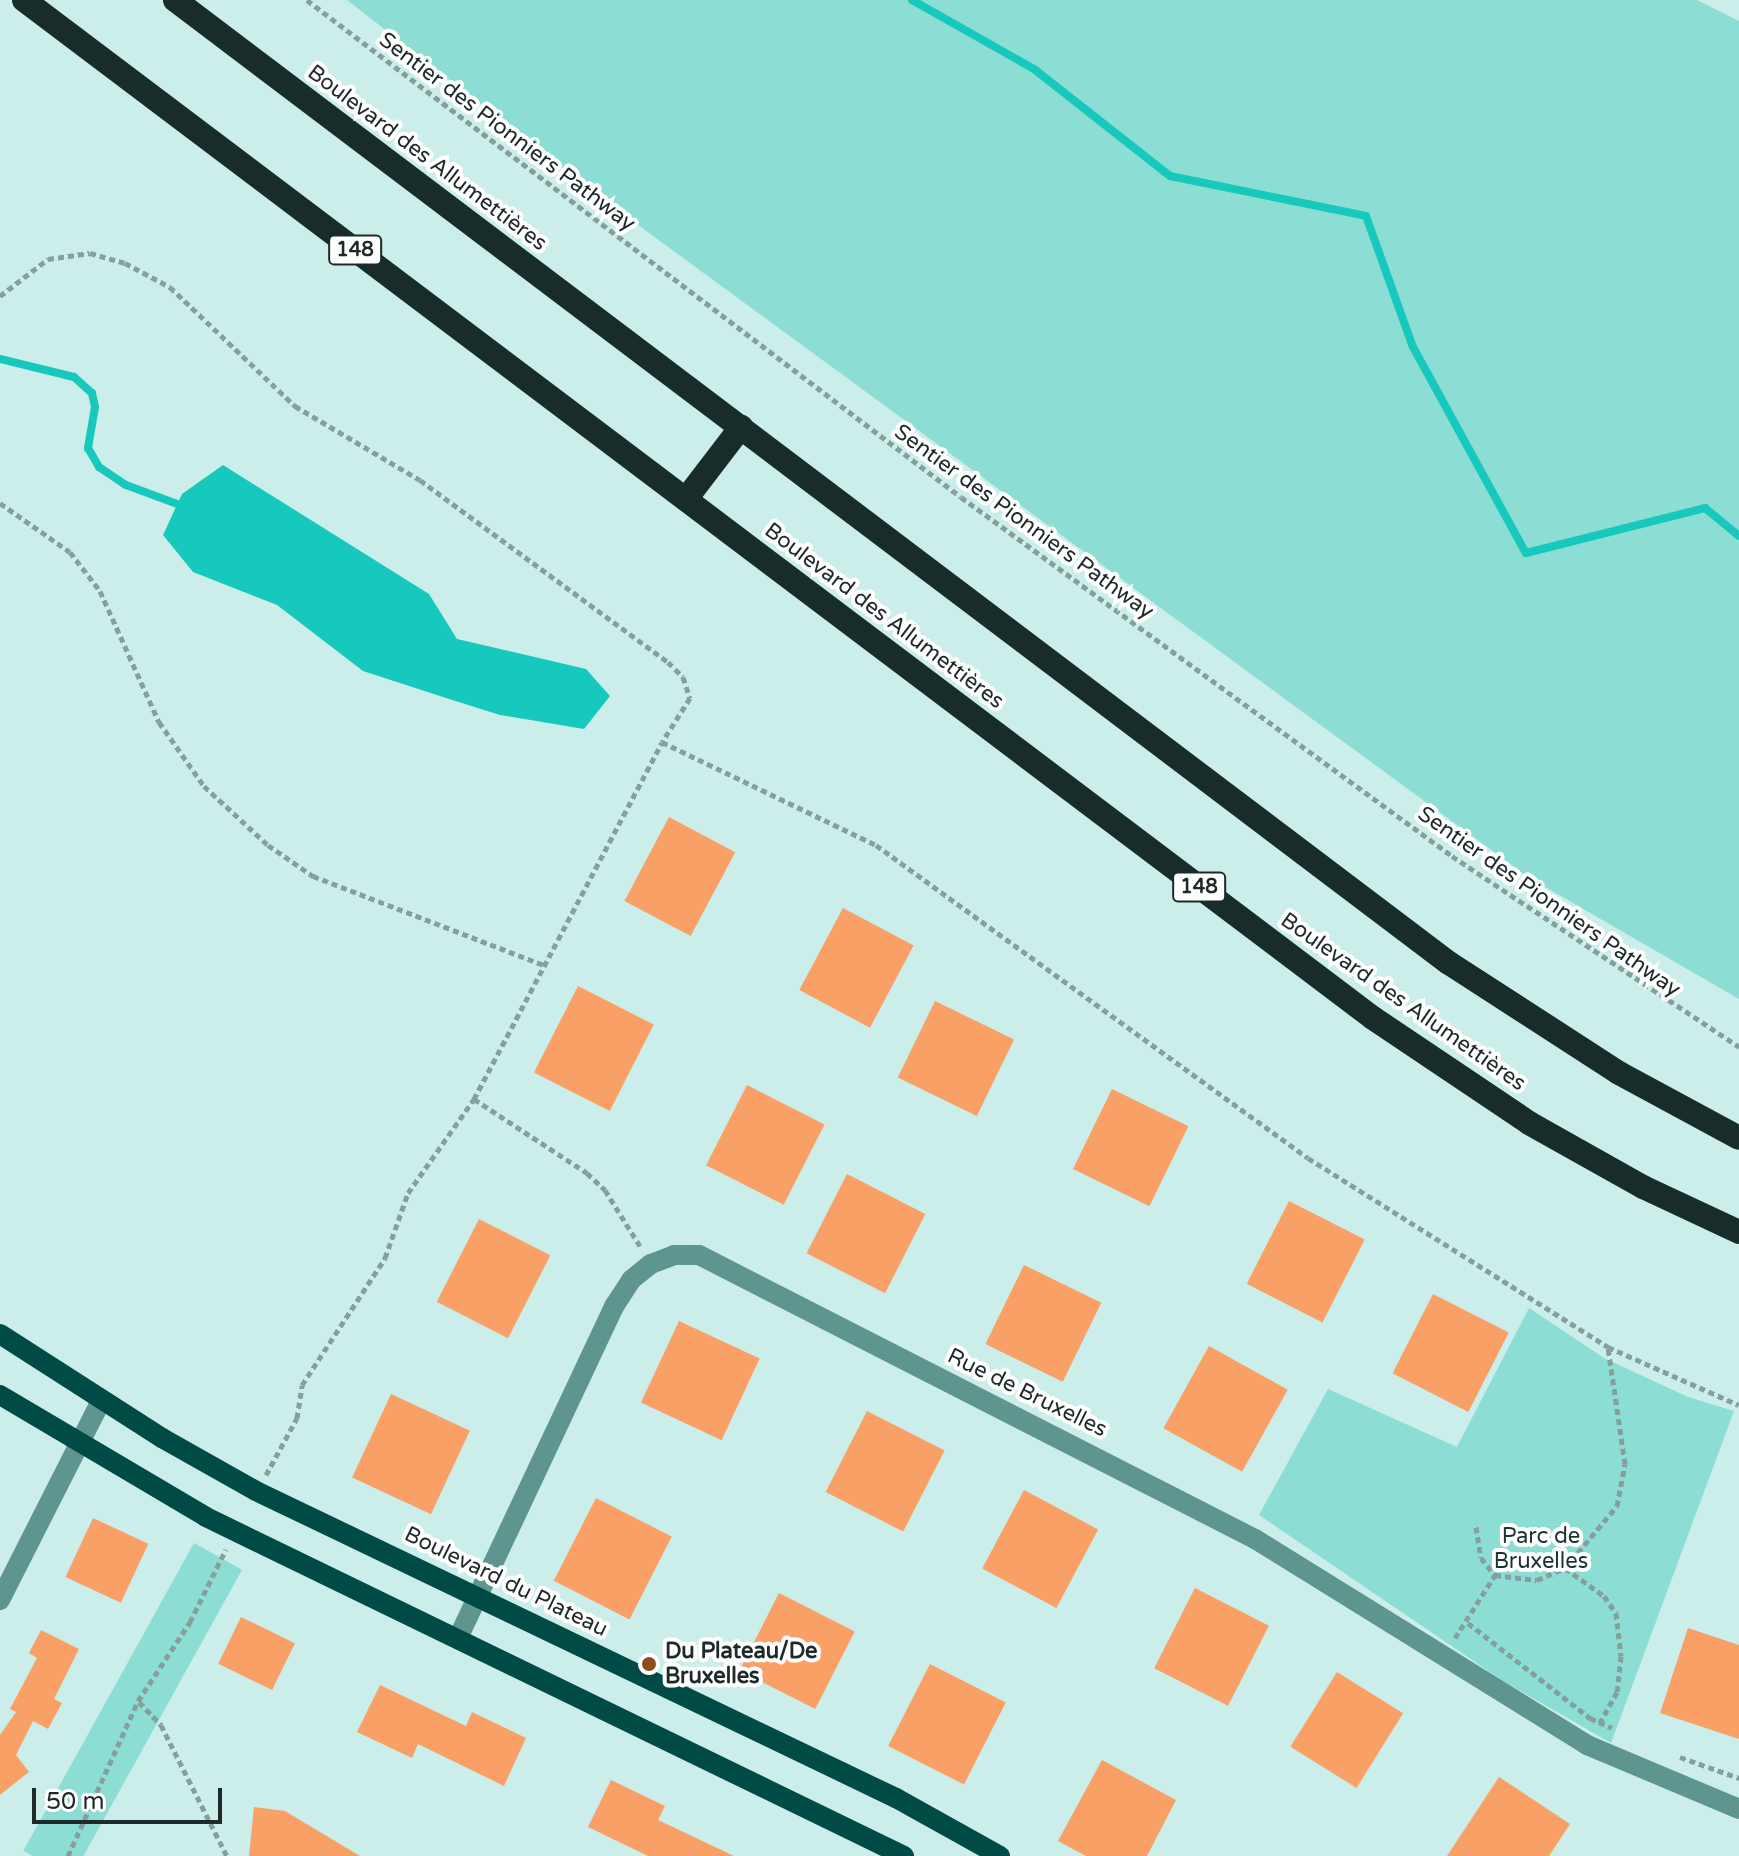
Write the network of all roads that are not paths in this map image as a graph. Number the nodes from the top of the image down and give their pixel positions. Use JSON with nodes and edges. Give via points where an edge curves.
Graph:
{"nodes":[{"id":1,"x":24,"y":0,"type":"edge"},
{"id":2,"x":175,"y":0,"type":"edge"},
{"id":3,"x":741,"y":427,"type":"junction"},
{"id":4,"x":686,"y":499,"type":"junction"},
{"id":5,"x":1739,"y":1138,"type":"edge"},
{"id":6,"x":1739,"y":1232,"type":"edge"},
{"id":7,"x":0,"y":1334,"type":"edge"},
{"id":8,"x":0,"y":1395,"type":"edge"},
{"id":9,"x":101,"y":1401,"type":"junction"},
{"id":10,"x":77,"y":1442,"type":"junction"},
{"id":11,"x":478,"y":1594,"type":"junction"},
{"id":12,"x":0,"y":1600,"type":"edge"},
{"id":13,"x":459,"y":1636,"type":"junction"},
{"id":14,"x":1739,"y":1809,"type":"edge"},
{"id":15,"x":904,"y":1856,"type":"edge"},
{"id":16,"x":1000,"y":1856,"type":"edge"}],
"edges":[{"from":1,"to":4,"type":"highway","name":"Boulevard des Allumettières","number":"148"},
{"from":2,"to":3,"type":"highway","name":"Boulevard des Allumettières"},
{"from":3,"to":4,"type":"highway"},
{"from":3,"to":5,"type":"highway","name":"Boulevard des Allumettières","via":[[1449,963],[1619,1073]]},
{"from":4,"to":6,"type":"highway","name":"Boulevard des Allumettières","number":"148","via":[[1419,1050],[1589,1158]]},
{"from":7,"to":9,"type":"main road","name":"Boulevard du Plateau"},
{"from":8,"to":10,"type":"main road"},
{"from":9,"to":10,"type":"street"},
{"from":9,"to":11,"type":"main road","name":"Boulevard du Plateau","via":[[256,1491]]},
{"from":10,"to":12,"type":"street"},
{"from":10,"to":13,"type":"main road","via":[[206,1517]]},
{"from":11,"to":13,"type":"street"},
{"from":11,"to":14,"type":"street","name":"Rue de Bruxelles","via":[[631,1280],[674,1255],[699,1255],[1094,1452],[1375,1609],[1587,1745]]},
{"from":11,"to":16,"type":"main road","name":"Boulevard du Plateau","via":[[896,1798]]},
{"from":13,"to":15,"type":"main road"}]}
